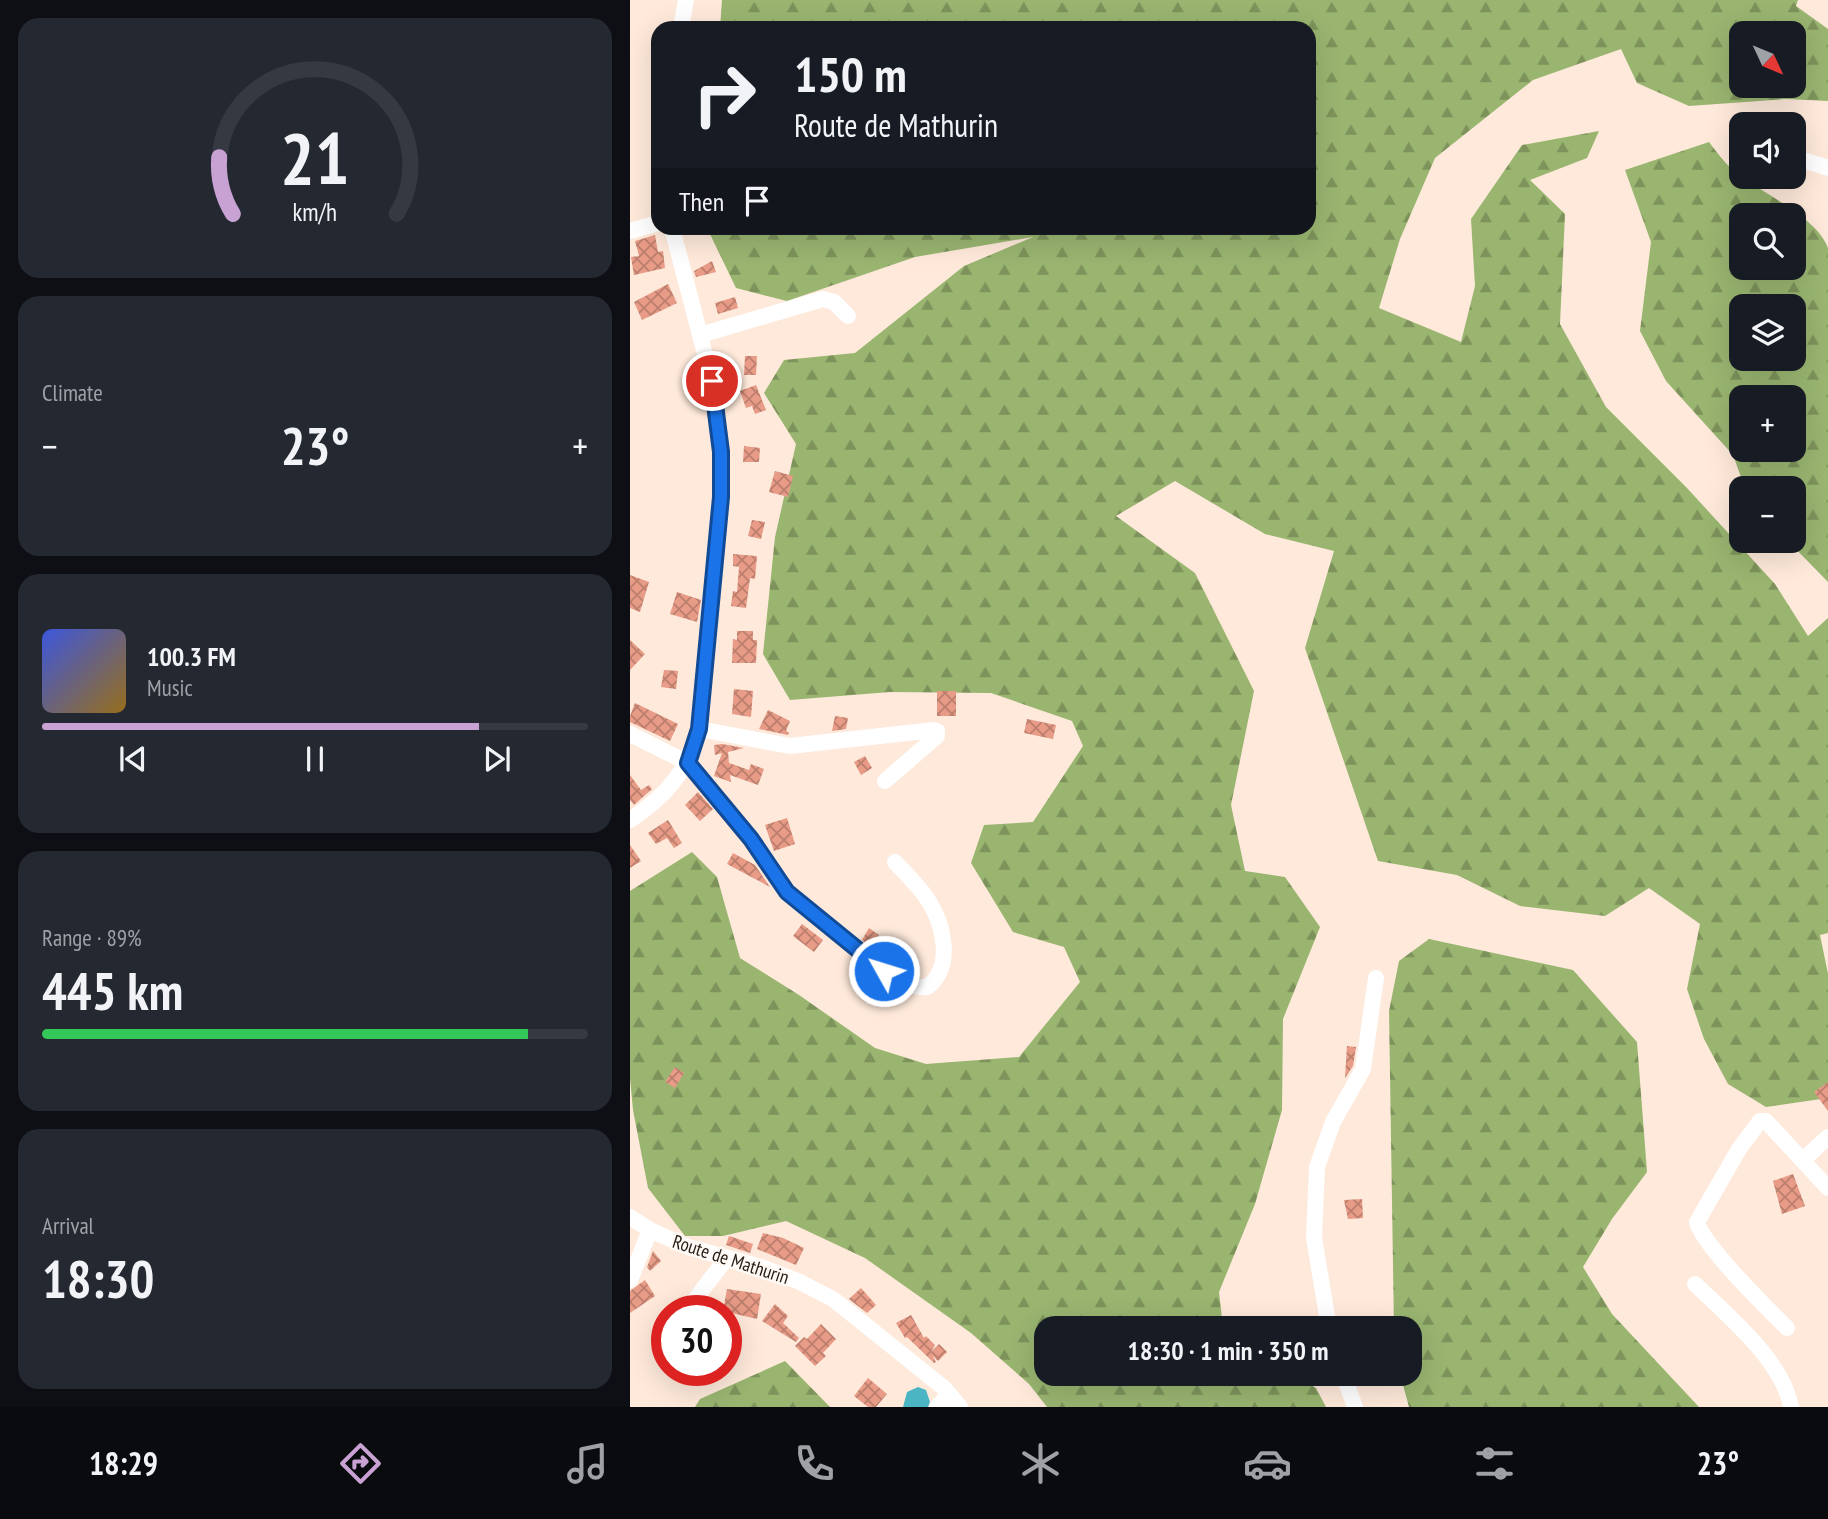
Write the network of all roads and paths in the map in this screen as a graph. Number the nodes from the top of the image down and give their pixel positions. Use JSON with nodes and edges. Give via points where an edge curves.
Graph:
{"nodes":[{"id":1,"x":686,"y":0,"type":"edge"},
{"id":2,"x":682,"y":21,"type":"edge"},
{"id":3,"x":1806,"y":162,"type":"edge"},
{"id":4,"x":1828,"y":168,"type":"edge"},
{"id":5,"x":651,"y":225,"type":"edge"},
{"id":6,"x":630,"y":231,"type":"edge"},
{"id":7,"x":674,"y":235,"type":"edge"},
{"id":8,"x":848,"y":316,"type":"dead end"},
{"id":9,"x":700,"y":335,"type":"junction"},
{"id":10,"x":699,"y":729,"type":"junction"},
{"id":11,"x":630,"y":734,"type":"edge"},
{"id":12,"x":688,"y":763,"type":"junction"},
{"id":13,"x":885,"y":782,"type":"dead end"},
{"id":14,"x":630,"y":820,"type":"edge"},
{"id":15,"x":895,"y":862,"type":"dead end"},
{"id":16,"x":1376,"y":978,"type":"dead end"},
{"id":17,"x":1828,"y":1136,"type":"edge"},
{"id":18,"x":1803,"y":1160,"type":"junction"},
{"id":19,"x":1828,"y":1188,"type":"edge"},
{"id":20,"x":630,"y":1217,"type":"edge"},
{"id":21,"x":650,"y":1230,"type":"junction"},
{"id":22,"x":726,"y":1259,"type":"junction"},
{"id":23,"x":630,"y":1280,"type":"edge"},
{"id":24,"x":1695,"y":1283,"type":"dead end"},
{"id":25,"x":699,"y":1295,"type":"edge"},
{"id":26,"x":1327,"y":1316,"type":"edge"},
{"id":27,"x":1787,"y":1328,"type":"dead end"},
{"id":28,"x":1348,"y":1386,"type":"edge"},
{"id":29,"x":949,"y":1394,"type":"junction"},
{"id":30,"x":937,"y":1407,"type":"edge"},
{"id":31,"x":960,"y":1407,"type":"edge"},
{"id":32,"x":1356,"y":1407,"type":"edge"},
{"id":33,"x":1791,"y":1407,"type":"edge"}],
"edges":[{"from":1,"to":2,"type":"street"},
{"from":3,"to":4,"type":"street"},
{"from":5,"to":6,"type":"street"},
{"from":7,"to":9,"type":"street"},
{"from":8,"to":9,"type":"street","via":[[834,302],[823,299]]},
{"from":9,"to":10,"type":"street","via":[[712,381],[721,497]]},
{"from":10,"to":12,"type":"street"},
{"from":10,"to":13,"type":"street","via":[[790,746],[937,731],[937,736]]},
{"from":11,"to":12,"type":"street"},
{"from":12,"to":14,"type":"street","via":[[668,789]]},
{"from":12,"to":15,"type":"street","via":[[795,900],[896,979],[927,987],[943,965],[942,935],[927,899]]},
{"from":16,"to":26,"type":"street","via":[[1363,1069],[1333,1122],[1317,1167],[1314,1238]]},
{"from":17,"to":18,"type":"street"},
{"from":18,"to":19,"type":"street"},
{"from":18,"to":27,"type":"street","via":[[1766,1121],[1759,1121],[1697,1222],[1715,1250]]},
{"from":20,"to":21,"type":"street","name":"Route de Mathurin"},
{"from":21,"to":22,"type":"street","name":"Route de Mathurin"},
{"from":21,"to":23,"type":"street"},
{"from":22,"to":25,"type":"street"},
{"from":22,"to":29,"type":"street","name":"Route de Mathurin","via":[[761,1267],[833,1299]]},
{"from":24,"to":33,"type":"street","via":[[1776,1368]]},
{"from":28,"to":32,"type":"street"},
{"from":29,"to":30,"type":"street"},
{"from":29,"to":31,"type":"street","name":"Route de Mathurin"}]}
